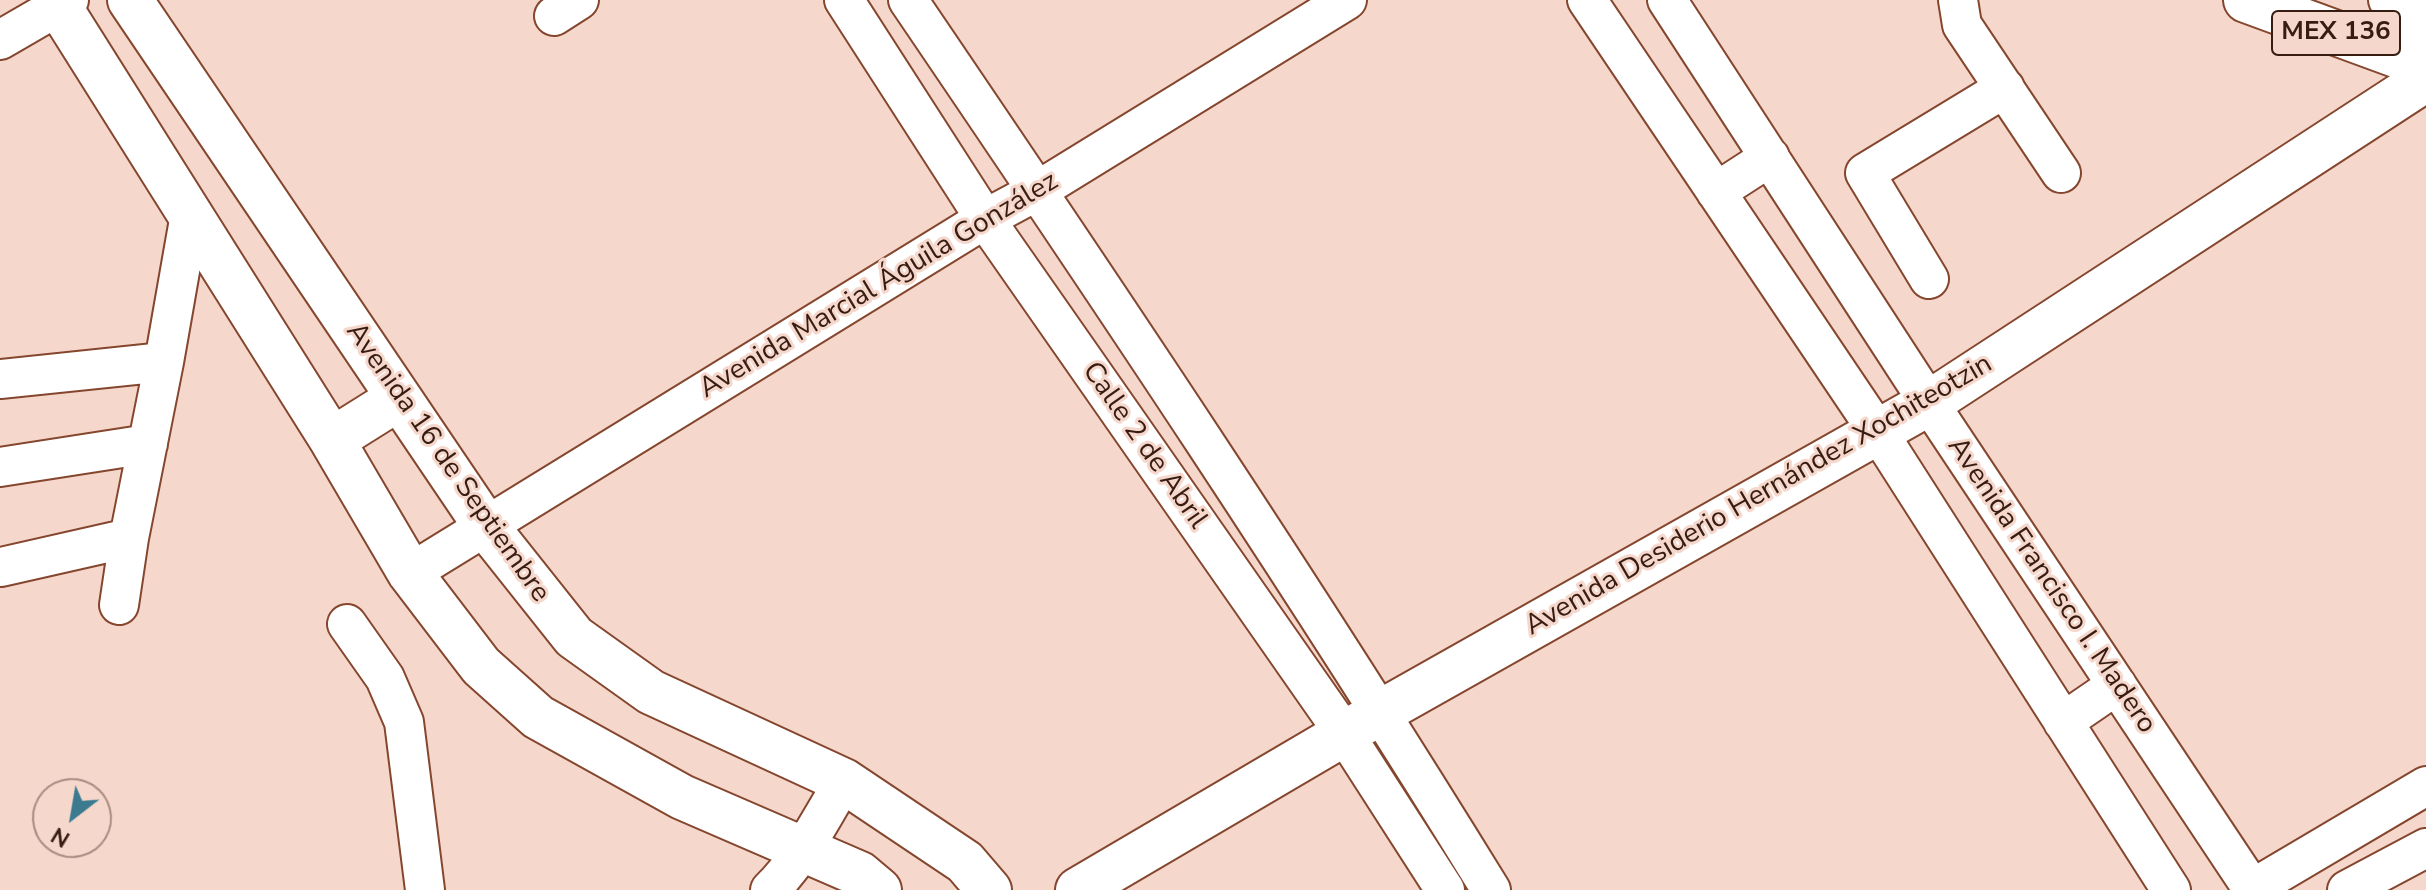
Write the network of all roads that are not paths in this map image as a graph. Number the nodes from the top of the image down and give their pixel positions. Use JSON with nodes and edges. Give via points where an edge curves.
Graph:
{"nodes":[{"id":1,"x":130,"y":0,"type":"edge"},
{"id":2,"x":844,"y":0,"type":"edge"},
{"id":3,"x":908,"y":0,"type":"edge"},
{"id":4,"x":1347,"y":0,"type":"edge"},
{"id":5,"x":1587,"y":0,"type":"edge"},
{"id":6,"x":1667,"y":0,"type":"edge"},
{"id":7,"x":1958,"y":0,"type":"edge"},
{"id":8,"x":2246,"y":0,"type":"edge"},
{"id":9,"x":2388,"y":0,"type":"edge"},
{"id":10,"x":2405,"y":0,"type":"edge"},
{"id":11,"x":61,"y":2,"type":"edge"},
{"id":12,"x":2426,"y":8,"type":"edge"},
{"id":13,"x":0,"y":40,"type":"edge"},
{"id":14,"x":2426,"y":53,"type":"edge"},
{"id":15,"x":2426,"y":66,"type":"edge"},
{"id":16,"x":2426,"y":79,"type":"edge"},
{"id":17,"x":2005,"y":88,"type":"junction"},
{"id":18,"x":1770,"y":157,"type":"junction"},
{"id":19,"x":2061,"y":173,"type":"dead end"},
{"id":20,"x":1037,"y":191,"type":"junction"},
{"id":21,"x":1716,"y":192,"type":"junction"},
{"id":22,"x":190,"y":214,"type":"junction"},
{"id":23,"x":985,"y":219,"type":"junction"},
{"id":24,"x":1929,"y":279,"type":"dead end"},
{"id":25,"x":164,"y":362,"type":"junction"},
{"id":26,"x":0,"y":379,"type":"edge"},
{"id":27,"x":399,"y":398,"type":"junction"},
{"id":28,"x":1929,"y":403,"type":"junction"},
{"id":29,"x":1878,"y":432,"type":"junction"},
{"id":30,"x":332,"y":440,"type":"junction"},
{"id":31,"x":1204,"y":443,"type":"junction"},
{"id":32,"x":148,"y":444,"type":"junction"},
{"id":33,"x":0,"y":467,"type":"edge"},
{"id":34,"x":1161,"y":470,"type":"junction"},
{"id":35,"x":485,"y":525,"type":"junction"},
{"id":36,"x":129,"y":538,"type":"junction"},
{"id":37,"x":1,"y":567,"type":"edge"},
{"id":38,"x":410,"y":573,"type":"junction"},
{"id":39,"x":119,"y":605,"type":"dead end"},
{"id":40,"x":347,"y":624,"type":"dead end"},
{"id":41,"x":2117,"y":685,"type":"junction"},
{"id":42,"x":1381,"y":712,"type":"junction"},
{"id":43,"x":2063,"y":722,"type":"junction"},
{"id":44,"x":1344,"y":733,"type":"junction"},
{"id":45,"x":844,"y":781,"type":"junction"},
{"id":46,"x":2426,"y":786,"type":"edge"},
{"id":47,"x":2426,"y":848,"type":"edge"},
{"id":48,"x":802,"y":850,"type":"junction"},
{"id":49,"x":425,"y":890,"type":"edge"},
{"id":50,"x":770,"y":890,"type":"edge"},
{"id":51,"x":879,"y":890,"type":"edge"},
{"id":52,"x":989,"y":890,"type":"edge"},
{"id":53,"x":1078,"y":890,"type":"edge"},
{"id":54,"x":1445,"y":890,"type":"edge"},
{"id":55,"x":1491,"y":890,"type":"edge"},
{"id":56,"x":2171,"y":890,"type":"edge"},
{"id":57,"x":2252,"y":890,"type":"edge"},
{"id":58,"x":2347,"y":890,"type":"edge"}],
"edges":[{"from":1,"to":27,"type":"main road","name":"Avenida 16 de Septiembre"},
{"from":2,"to":23,"type":"street","name":"Calle 2 de Abril"},
{"from":3,"to":20,"type":"street","name":"Calle 2 de Abril"},
{"from":4,"to":20,"type":"street","name":"Avenida Marcial Águila González"},
{"from":5,"to":21,"type":"street","name":"Avenida Francisco I. Madero"},
{"from":6,"to":18,"type":"street","name":"Avenida Francisco I. Madero"},
{"from":7,"to":17,"type":"street","via":[[1962,25]]},
{"from":8,"to":15,"type":"main road","number":"MEX 136"},
{"from":9,"to":14,"type":"street"},
{"from":10,"to":12,"type":"main road","number":"MEX 136"},
{"from":11,"to":13,"type":"street"},
{"from":11,"to":22,"type":"main road"},
{"from":16,"to":28,"type":"main road","name":"Avenida Desiderio Hernández Xochiteotzin"},
{"from":17,"to":19,"type":"street"},
{"from":17,"to":24,"type":"street","via":[[1865,173]]},
{"from":18,"to":21,"type":"street"},
{"from":18,"to":28,"type":"street","name":"Avenida Francisco I. Madero"},
{"from":20,"to":23,"type":"street","name":"Avenida Marcial Águila González"},
{"from":20,"to":31,"type":"street","name":"Calle 2 de Abril"},
{"from":21,"to":29,"type":"street","name":"Avenida Francisco I. Madero"},
{"from":22,"to":25,"type":"street"},
{"from":22,"to":30,"type":"main road"},
{"from":23,"to":34,"type":"street","name":"Calle 2 de Abril"},
{"from":23,"to":35,"type":"street","name":"Avenida Marcial Águila González"},
{"from":25,"to":26,"type":"street"},
{"from":25,"to":32,"type":"street"},
{"from":27,"to":30,"type":"main road"},
{"from":27,"to":35,"type":"main road","name":"Avenida 16 de Septiembre"},
{"from":28,"to":29,"type":"main road","name":"Avenida Desiderio Hernández Xochiteotzin"},
{"from":28,"to":41,"type":"street","name":"Avenida Francisco I. Madero"},
{"from":29,"to":42,"type":"main road","name":"Avenida Desiderio Hernández Xochiteotzin"},
{"from":29,"to":43,"type":"street","name":"Avenida Francisco I. Madero"},
{"from":30,"to":38,"type":"main road"},
{"from":31,"to":34,"type":"street"},
{"from":31,"to":42,"type":"street","name":"Calle 2 de Abril"},
{"from":32,"to":33,"type":"street"},
{"from":32,"to":36,"type":"street"},
{"from":34,"to":44,"type":"street","name":"Calle 2 de Abril"},
{"from":35,"to":38,"type":"street","name":"Avenida Marcial Águila González"},
{"from":35,"to":45,"type":"main road","name":"Avenida 16 de Septiembre","via":[[574,637],[638,683]]},
{"from":36,"to":37,"type":"street"},
{"from":36,"to":39,"type":"street"},
{"from":38,"to":48,"type":"main road","via":[[481,666],[538,717],[682,797]]},
{"from":40,"to":49,"type":"street","via":[[385,678],[404,722]]},
{"from":41,"to":43,"type":"street"},
{"from":41,"to":57,"type":"street","name":"Avenida Francisco I. Madero"},
{"from":42,"to":44,"type":"main road","name":"Avenida Desiderio Hernández Xochiteotzin"},
{"from":42,"to":55,"type":"street","name":"Calle 2 de Abril"},
{"from":43,"to":56,"type":"street","name":"Avenida Francisco I. Madero"},
{"from":44,"to":53,"type":"main road","name":"Avenida Desiderio Hernández Xochiteotzin"},
{"from":44,"to":54,"type":"street","name":"Calle 2 de Abril"},
{"from":45,"to":48,"type":"street"},
{"from":45,"to":52,"type":"main road","name":"Avenida 16 de Septiembre","via":[[965,862]]},
{"from":46,"to":57,"type":"street"},
{"from":47,"to":58,"type":"street"},
{"from":48,"to":50,"type":"street"},
{"from":48,"to":51,"type":"main road","via":[[860,874]]}]}
